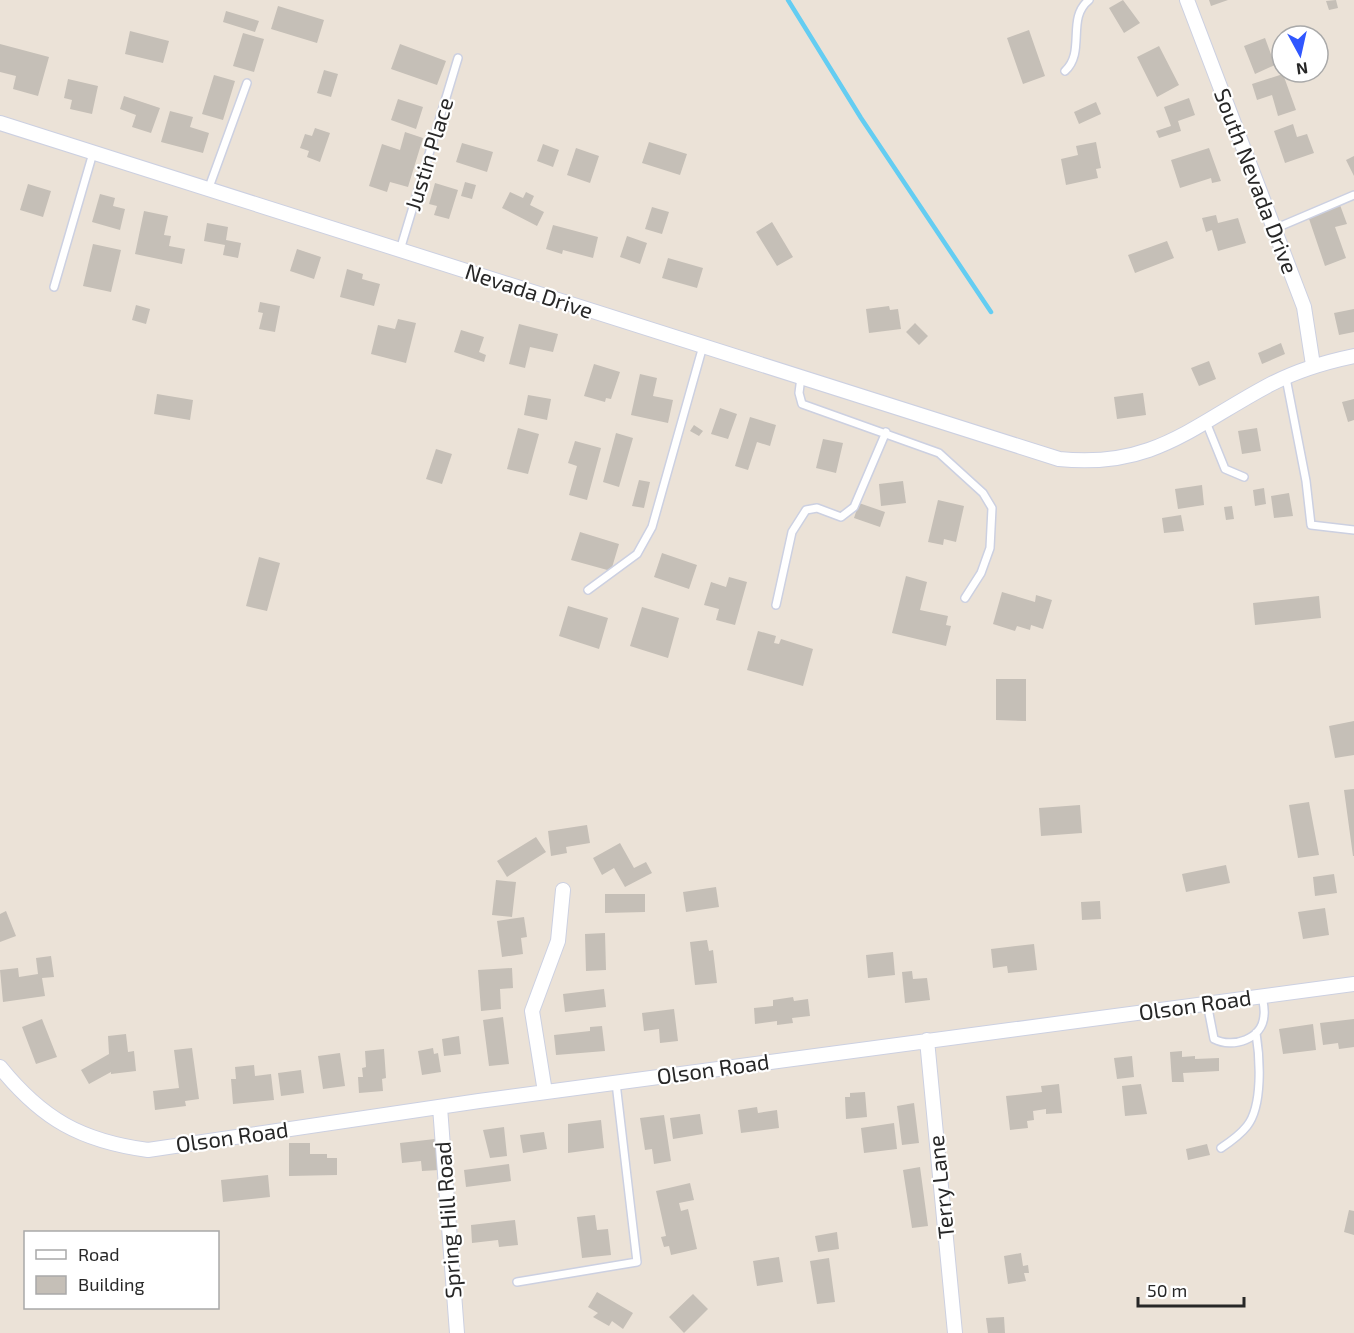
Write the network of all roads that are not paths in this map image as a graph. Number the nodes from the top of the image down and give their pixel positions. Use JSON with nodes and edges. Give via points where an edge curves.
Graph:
{"nodes":[{"id":1,"x":1089,"y":0,"type":"edge"},
{"id":2,"x":1187,"y":0,"type":"edge"},
{"id":3,"x":458,"y":58,"type":"dead end"},
{"id":4,"x":1065,"y":71,"type":"dead end"},
{"id":5,"x":247,"y":83,"type":"dead end"},
{"id":6,"x":0,"y":123,"type":"edge"},
{"id":7,"x":93,"y":153,"type":"junction"},
{"id":8,"x":207,"y":190,"type":"junction"},
{"id":9,"x":1354,"y":195,"type":"edge"},
{"id":10,"x":1274,"y":229,"type":"junction"},
{"id":11,"x":400,"y":250,"type":"junction"},
{"id":12,"x":54,"y":287,"type":"dead end"},
{"id":13,"x":703,"y":346,"type":"junction"},
{"id":14,"x":1354,"y":356,"type":"edge"},
{"id":15,"x":1313,"y":365,"type":"junction"},
{"id":16,"x":801,"y":377,"type":"junction"},
{"id":17,"x":1286,"y":378,"type":"junction"},
{"id":18,"x":1206,"y":422,"type":"junction"},
{"id":19,"x":886,"y":432,"type":"junction"},
{"id":20,"x":1244,"y":477,"type":"dead end"},
{"id":21,"x":1354,"y":530,"type":"edge"},
{"id":22,"x":588,"y":590,"type":"dead end"},
{"id":23,"x":965,"y":598,"type":"dead end"},
{"id":24,"x":776,"y":605,"type":"dead end"},
{"id":25,"x":563,"y":890,"type":"dead end"},
{"id":26,"x":1354,"y":984,"type":"edge"},
{"id":27,"x":1262,"y":996,"type":"junction"},
{"id":28,"x":1207,"y":1003,"type":"junction"},
{"id":29,"x":1256,"y":1033,"type":"junction"},
{"id":30,"x":927,"y":1040,"type":"junction"},
{"id":31,"x":0,"y":1067,"type":"edge"},
{"id":32,"x":616,"y":1083,"type":"junction"},
{"id":33,"x":545,"y":1092,"type":"junction"},
{"id":34,"x":440,"y":1107,"type":"junction"},
{"id":35,"x":1221,"y":1148,"type":"dead end"},
{"id":36,"x":517,"y":1282,"type":"dead end"},
{"id":37,"x":457,"y":1333,"type":"edge"},
{"id":38,"x":955,"y":1333,"type":"edge"}],
"edges":[{"from":1,"to":4,"type":"lane","via":[[1080,9],[1074,57]]},
{"from":2,"to":10,"type":"street","name":"South Nevada Drive"},
{"from":3,"to":11,"type":"lane","name":"Justin Place"},
{"from":5,"to":8,"type":"lane"},
{"from":6,"to":7,"type":"street","name":"Nevada Drive"},
{"from":7,"to":8,"type":"street","name":"Nevada Drive"},
{"from":7,"to":12,"type":"lane"},
{"from":8,"to":11,"type":"street","name":"Nevada Drive"},
{"from":9,"to":10,"type":"lane"},
{"from":10,"to":15,"type":"street","name":"South Nevada Drive","via":[[1304,307]]},
{"from":11,"to":13,"type":"street","name":"Nevada Drive"},
{"from":13,"to":16,"type":"street","name":"Nevada Drive"},
{"from":13,"to":22,"type":"lane","via":[[652,527],[637,554]]},
{"from":14,"to":15,"type":"street"},
{"from":15,"to":17,"type":"street"},
{"from":16,"to":18,"type":"street","name":"Nevada Drive","via":[[1059,459],[1088,462],[1129,458],[1164,445]]},
{"from":16,"to":19,"type":"lane","via":[[802,404]]},
{"from":17,"to":18,"type":"street"},
{"from":17,"to":21,"type":"lane","via":[[1311,525]]},
{"from":18,"to":20,"type":"lane","via":[[1225,469]]},
{"from":19,"to":23,"type":"lane","via":[[939,453],[983,493],[992,508],[990,549]]},
{"from":19,"to":24,"type":"lane","via":[[854,507],[841,517],[817,508],[806,510],[792,532]]},
{"from":25,"to":33,"type":"street","via":[[558,941],[532,1011]]},
{"from":26,"to":27,"type":"street","name":"Olson Road"},
{"from":27,"to":28,"type":"street","name":"Olson Road"},
{"from":27,"to":29,"type":"lane","via":[[1265,1016]]},
{"from":28,"to":29,"type":"lane","via":[[1214,1039],[1231,1044]]},
{"from":28,"to":30,"type":"street","name":"Olson Road"},
{"from":29,"to":35,"type":"lane","via":[[1259,1090],[1248,1125]]},
{"from":30,"to":32,"type":"street","name":"Olson Road"},
{"from":30,"to":38,"type":"street","name":"Terry Lane"},
{"from":31,"to":34,"type":"street","name":"Olson Road","via":[[22,1094],[75,1132],[147,1150]]},
{"from":32,"to":33,"type":"street","name":"Olson Road"},
{"from":32,"to":36,"type":"lane","via":[[637,1262]]},
{"from":33,"to":34,"type":"street","name":"Olson Road"},
{"from":34,"to":37,"type":"street","name":"Spring Hill Road"}]}
